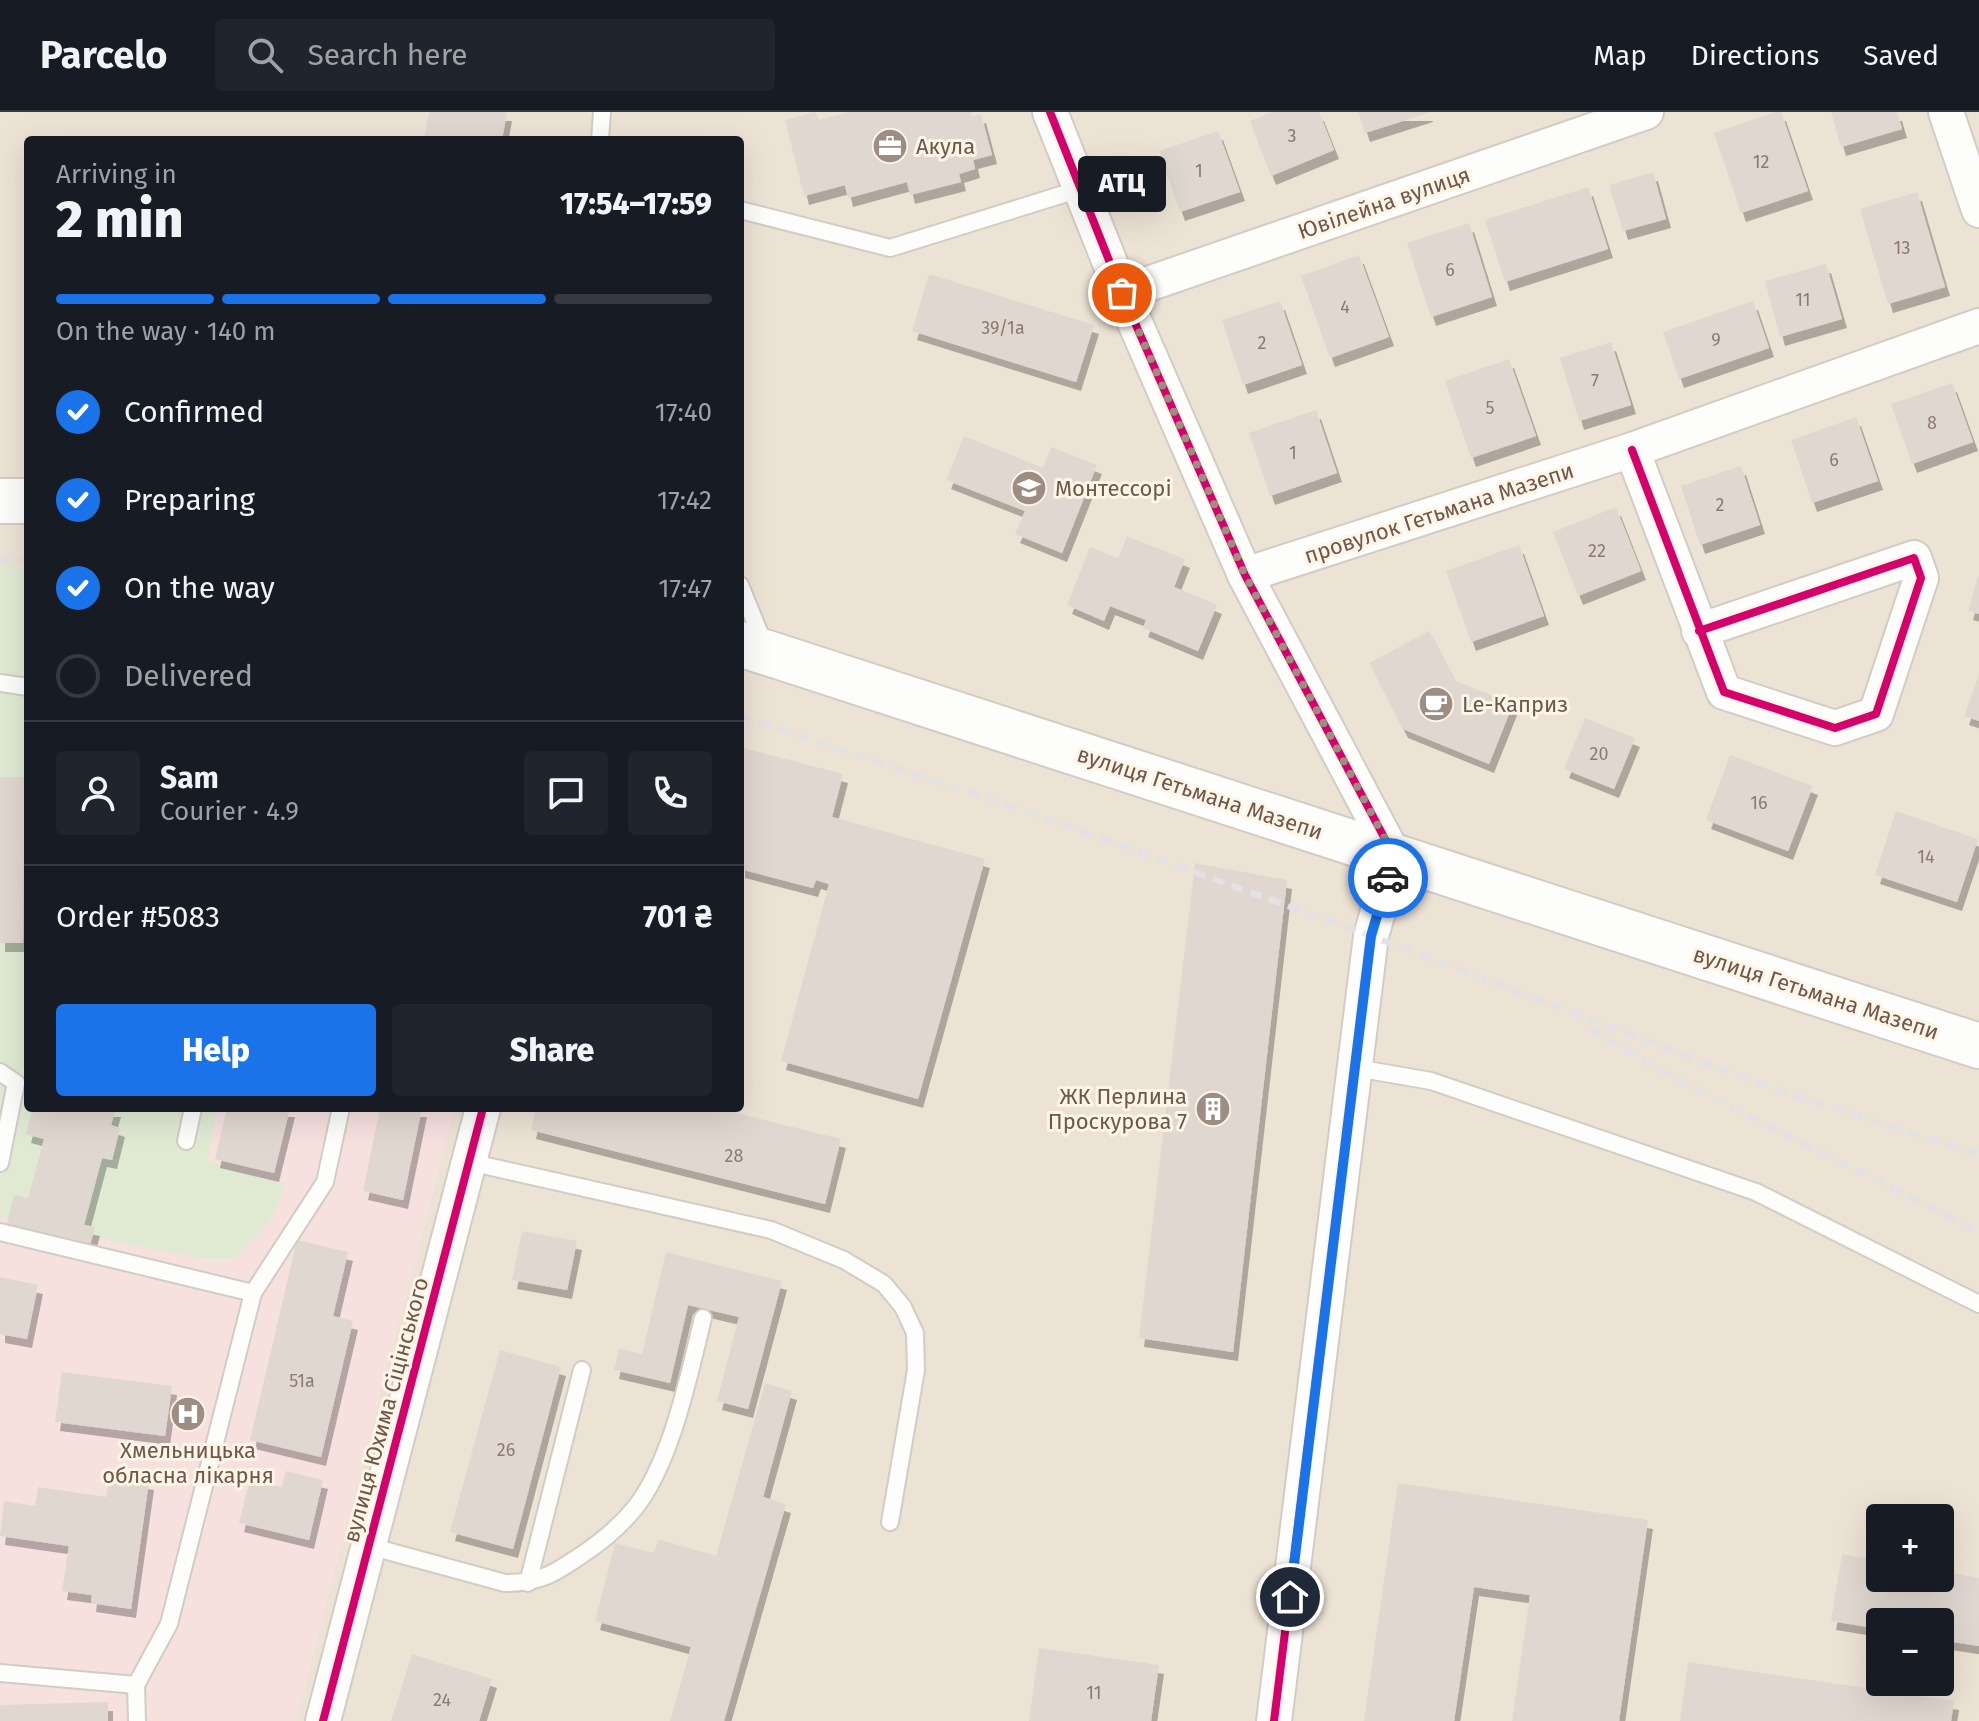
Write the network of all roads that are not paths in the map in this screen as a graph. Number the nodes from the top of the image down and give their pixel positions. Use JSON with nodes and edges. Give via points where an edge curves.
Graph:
{"nodes":[{"id":1,"x":602,"y":112,"type":"edge"},
{"id":2,"x":1050,"y":112,"type":"edge"},
{"id":3,"x":1646,"y":112,"type":"edge"},
{"id":4,"x":1946,"y":112,"type":"edge"},
{"id":5,"x":600,"y":136,"type":"edge"},
{"id":6,"x":1080,"y":189,"type":"junction"},
{"id":7,"x":1979,"y":210,"type":"edge"},
{"id":8,"x":744,"y":211,"type":"edge"},
{"id":9,"x":1122,"y":293,"type":"junction"},
{"id":10,"x":1979,"y":326,"type":"edge"},
{"id":11,"x":1632,"y":450,"type":"junction"},
{"id":12,"x":0,"y":501,"type":"edge"},
{"id":13,"x":24,"y":501,"type":"edge"},
{"id":14,"x":1245,"y":575,"type":"junction"},
{"id":15,"x":744,"y":603,"type":"edge"},
{"id":16,"x":1699,"y":631,"type":"junction"},
{"id":17,"x":754,"y":648,"type":"edge"},
{"id":18,"x":0,"y":683,"type":"edge"},
{"id":19,"x":24,"y":686,"type":"edge"},
{"id":20,"x":1394,"y":856,"type":"junction"},
{"id":21,"x":1979,"y":1046,"type":"edge"},
{"id":22,"x":1356,"y":1068,"type":"junction"},
{"id":23,"x":0,"y":1072,"type":"edge"},
{"id":24,"x":192,"y":1112,"type":"edge"},
{"id":25,"x":340,"y":1112,"type":"edge"},
{"id":26,"x":482,"y":1112,"type":"edge"},
{"id":27,"x":186,"y":1141,"type":"dead end"},
{"id":28,"x":469,"y":1162,"type":"junction"},
{"id":29,"x":0,"y":1163,"type":"edge"},
{"id":30,"x":0,"y":1232,"type":"edge"},
{"id":31,"x":253,"y":1293,"type":"junction"},
{"id":32,"x":1979,"y":1304,"type":"edge"},
{"id":33,"x":703,"y":1318,"type":"dead end"},
{"id":34,"x":582,"y":1370,"type":"dead end"},
{"id":35,"x":890,"y":1522,"type":"dead end"},
{"id":36,"x":369,"y":1546,"type":"junction"},
{"id":37,"x":528,"y":1583,"type":"junction"},
{"id":38,"x":0,"y":1673,"type":"edge"},
{"id":39,"x":136,"y":1685,"type":"junction"},
{"id":40,"x":137,"y":1721,"type":"edge"},
{"id":41,"x":323,"y":1721,"type":"edge"},
{"id":42,"x":1274,"y":1721,"type":"edge"}],
"edges":[{"from":1,"to":5,"type":"lane"},
{"from":2,"to":6,"type":"street"},
{"from":3,"to":9,"type":"street","name":"Ювілейна вулиця"},
{"from":4,"to":7,"type":"street"},
{"from":6,"to":8,"type":"lane","via":[[890,248]]},
{"from":6,"to":9,"type":"street"},
{"from":9,"to":14,"type":"street"},
{"from":10,"to":11,"type":"street","name":"провулок Гетьмана Мазепи"},
{"from":11,"to":14,"type":"street","name":"провулок Гетьмана Мазепи"},
{"from":11,"to":16,"type":"street"},
{"from":12,"to":13,"type":"main road"},
{"from":14,"to":20,"type":"street"},
{"from":15,"to":17,"type":"lane"},
{"from":16,"to":16,"type":"street","via":[[1724,692],[1835,728],[1876,714],[1921,578],[1914,558]]},
{"from":17,"to":20,"type":"main road","name":"вулиця Гетьмана Мазепи"},
{"from":18,"to":19,"type":"lane"},
{"from":20,"to":21,"type":"main road","name":"вулиця Гетьмана Мазепи"},
{"from":20,"to":22,"type":"street","via":[[1371,936]]},
{"from":22,"to":32,"type":"lane","via":[[1431,1081],[1756,1192]]},
{"from":22,"to":42,"type":"street"},
{"from":23,"to":29,"type":"lane","via":[[16,1083]]},
{"from":24,"to":27,"type":"lane"},
{"from":25,"to":31,"type":"lane","via":[[325,1182]]},
{"from":26,"to":28,"type":"street","name":"вулиця Юхима Сіцінського"},
{"from":28,"to":35,"type":"lane","via":[[771,1230],[844,1260],[884,1284],[915,1333],[916,1370]]},
{"from":28,"to":36,"type":"street","name":"вулиця Юхима Сіцінського"},
{"from":30,"to":31,"type":"lane"},
{"from":31,"to":39,"type":"lane","via":[[169,1624]]},
{"from":33,"to":37,"type":"lane","via":[[666,1447],[634,1509],[573,1561]]},
{"from":34,"to":37,"type":"lane"},
{"from":36,"to":37,"type":"lane","via":[[505,1583]]},
{"from":36,"to":41,"type":"street","name":"вулиця Юхима Сіцінського"},
{"from":38,"to":39,"type":"lane"},
{"from":39,"to":40,"type":"lane"}]}
